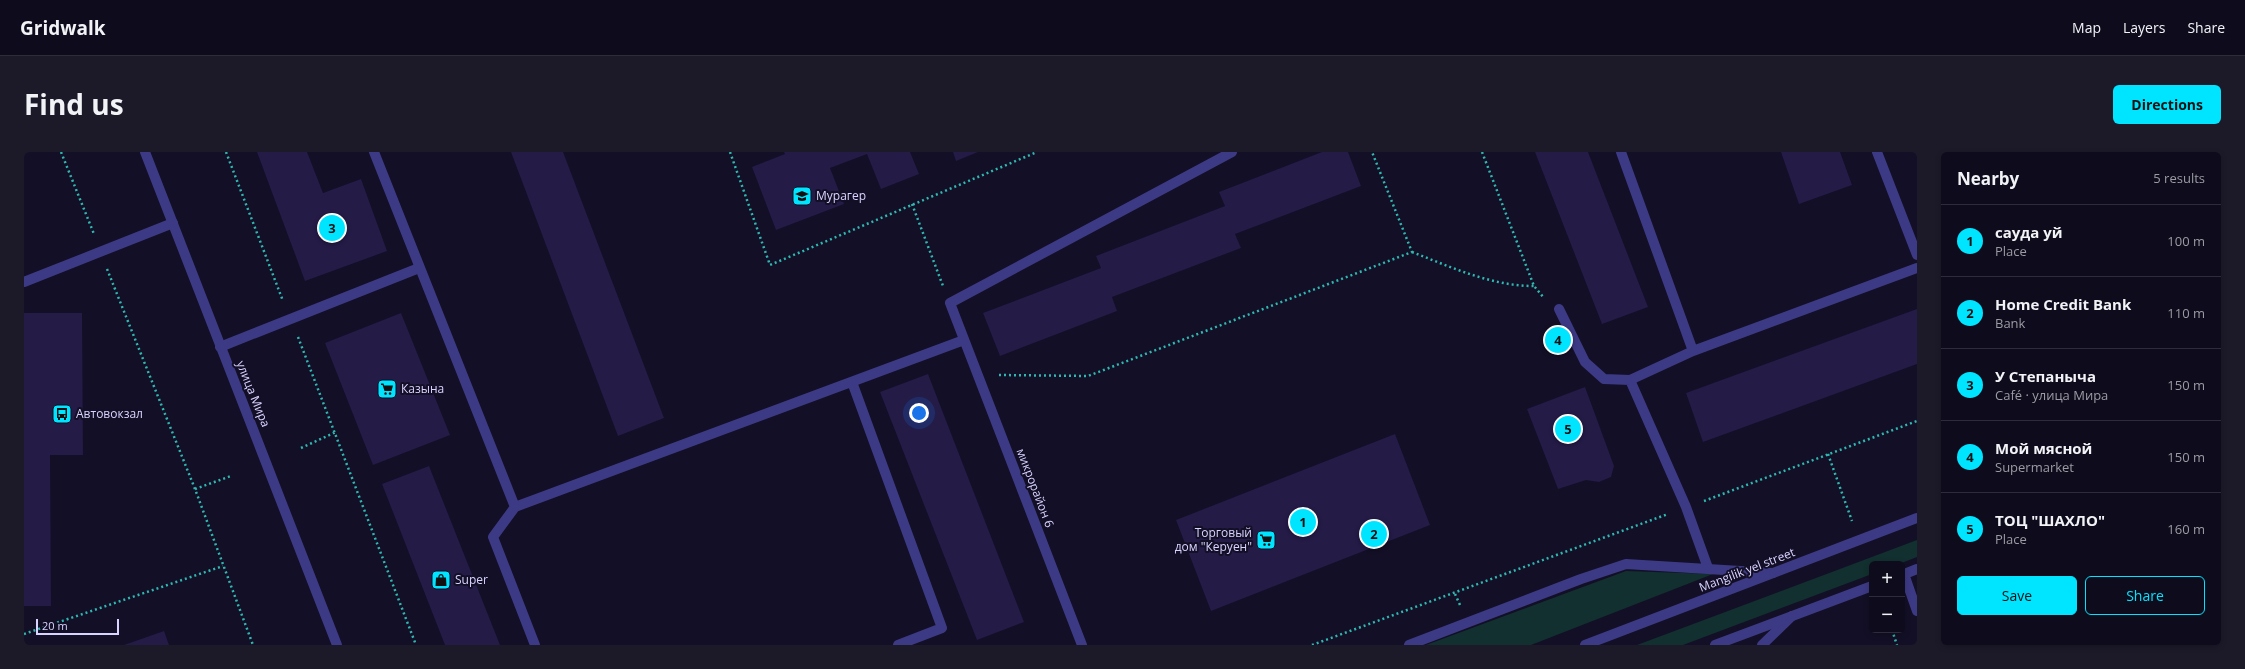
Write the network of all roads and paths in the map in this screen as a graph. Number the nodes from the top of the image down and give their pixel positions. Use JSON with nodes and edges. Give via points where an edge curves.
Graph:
{"nodes":[{"id":1,"x":62,"y":152,"type":"edge"},
{"id":2,"x":145,"y":152,"type":"edge"},
{"id":3,"x":226,"y":152,"type":"edge"},
{"id":4,"x":374,"y":152,"type":"edge"},
{"id":5,"x":730,"y":152,"type":"edge"},
{"id":6,"x":1037,"y":152,"type":"edge"},
{"id":7,"x":1232,"y":152,"type":"edge"},
{"id":8,"x":1372,"y":152,"type":"edge"},
{"id":9,"x":1482,"y":152,"type":"edge"},
{"id":10,"x":1621,"y":152,"type":"edge"},
{"id":11,"x":1877,"y":152,"type":"edge"},
{"id":12,"x":912,"y":204,"type":"junction"},
{"id":13,"x":173,"y":223,"type":"junction"},
{"id":14,"x":101,"y":252,"type":"junction"},
{"id":15,"x":1412,"y":252,"type":"junction"},
{"id":16,"x":1917,"y":255,"type":"edge"},
{"id":17,"x":419,"y":268,"type":"junction"},
{"id":18,"x":1917,"y":268,"type":"edge"},
{"id":19,"x":24,"y":282,"type":"edge"},
{"id":20,"x":1534,"y":286,"type":"junction"},
{"id":21,"x":950,"y":303,"type":"junction"},
{"id":22,"x":1559,"y":309,"type":"joint"},
{"id":23,"x":291,"y":320,"type":"junction"},
{"id":24,"x":964,"y":340,"type":"junction"},
{"id":25,"x":220,"y":347,"type":"junction"},
{"id":26,"x":1693,"y":351,"type":"junction"},
{"id":27,"x":978,"y":374,"type":"junction"},
{"id":28,"x":1630,"y":380,"type":"junction"},
{"id":29,"x":852,"y":382,"type":"junction"},
{"id":30,"x":1917,"y":421,"type":"edge"},
{"id":31,"x":336,"y":432,"type":"junction"},
{"id":32,"x":301,"y":448,"type":"dead end"},
{"id":33,"x":1828,"y":454,"type":"junction"},
{"id":34,"x":231,"y":476,"type":"dead end"},
{"id":35,"x":195,"y":489,"type":"junction"},
{"id":36,"x":515,"y":507,"type":"junction"},
{"id":37,"x":1686,"y":507,"type":"junction"},
{"id":38,"x":1917,"y":518,"type":"edge"},
{"id":39,"x":1859,"y":541,"type":"junction"},
{"id":40,"x":223,"y":566,"type":"junction"},
{"id":41,"x":1708,"y":568,"type":"junction"},
{"id":42,"x":1917,"y":569,"type":"edge"},
{"id":43,"x":1905,"y":573,"type":"edge"},
{"id":44,"x":1775,"y":574,"type":"junction"},
{"id":45,"x":1905,"y":579,"type":"edge"},
{"id":46,"x":1869,"y":587,"type":"edge"},
{"id":47,"x":1917,"y":611,"type":"edge"},
{"id":48,"x":1793,"y":615,"type":"junction"},
{"id":49,"x":1893,"y":633,"type":"edge"},
{"id":50,"x":24,"y":634,"type":"edge"},
{"id":51,"x":253,"y":645,"type":"edge"},
{"id":52,"x":337,"y":645,"type":"edge"},
{"id":53,"x":416,"y":645,"type":"edge"},
{"id":54,"x":535,"y":645,"type":"edge"},
{"id":55,"x":898,"y":645,"type":"edge"},
{"id":56,"x":1082,"y":645,"type":"edge"},
{"id":57,"x":1312,"y":645,"type":"edge"},
{"id":58,"x":1408,"y":645,"type":"edge"},
{"id":59,"x":1585,"y":645,"type":"edge"},
{"id":60,"x":1715,"y":645,"type":"edge"},
{"id":61,"x":1762,"y":645,"type":"edge"},
{"id":62,"x":1897,"y":645,"type":"edge"}],
"edges":[{"from":1,"to":14,"type":"path"},
{"from":2,"to":13,"type":"street","name":"улица Мира"},
{"from":3,"to":23,"type":"path"},
{"from":4,"to":17,"type":"street"},
{"from":5,"to":12,"type":"path","via":[[770,265]]},
{"from":6,"to":12,"type":"path"},
{"from":7,"to":21,"type":"street"},
{"from":8,"to":15,"type":"path"},
{"from":9,"to":20,"type":"path"},
{"from":10,"to":26,"type":"street"},
{"from":11,"to":16,"type":"street"},
{"from":12,"to":21,"type":"path"},
{"from":13,"to":14,"type":"street"},
{"from":13,"to":25,"type":"street","name":"улица Мира"},
{"from":14,"to":19,"type":"street"},
{"from":14,"to":35,"type":"path"},
{"from":15,"to":20,"type":"path","via":[[1470,275],[1520,286]]},
{"from":15,"to":27,"type":"path","via":[[1088,376]]},
{"from":17,"to":23,"type":"street"},
{"from":17,"to":36,"type":"street"},
{"from":18,"to":26,"type":"street"},
{"from":20,"to":22,"type":"path","via":[[1543,298]]},
{"from":21,"to":24,"type":"street","name":"микрорайон 6"},
{"from":22,"to":28,"type":"street","via":[[1585,362],[1604,379]]},
{"from":23,"to":25,"type":"street"},
{"from":23,"to":31,"type":"path"},
{"from":24,"to":27,"type":"street","name":"микрорайон 6"},
{"from":24,"to":29,"type":"street"},
{"from":25,"to":52,"type":"street","name":"улица Мира"},
{"from":26,"to":28,"type":"street"},
{"from":27,"to":56,"type":"street","name":"микрорайон 6"},
{"from":28,"to":37,"type":"street"},
{"from":29,"to":36,"type":"street"},
{"from":29,"to":55,"type":"street","via":[[942,628]]},
{"from":30,"to":33,"type":"path"},
{"from":31,"to":32,"type":"path"},
{"from":31,"to":53,"type":"path"},
{"from":33,"to":37,"type":"path"},
{"from":33,"to":39,"type":"path"},
{"from":34,"to":35,"type":"path"},
{"from":35,"to":40,"type":"path"},
{"from":36,"to":54,"type":"street","via":[[493,537]]},
{"from":37,"to":41,"type":"street"},
{"from":37,"to":57,"type":"path"},
{"from":38,"to":39,"type":"street","name":"Mangilik yel street"},
{"from":39,"to":44,"type":"street","name":"Mangilik yel street"},
{"from":40,"to":50,"type":"path"},
{"from":40,"to":51,"type":"path"},
{"from":41,"to":44,"type":"street"},
{"from":41,"to":58,"type":"street","via":[[1626,564]]},
{"from":42,"to":43,"type":"street"},
{"from":44,"to":59,"type":"street","name":"Mangilik yel street"},
{"from":45,"to":47,"type":"street"},
{"from":46,"to":48,"type":"street"},
{"from":48,"to":60,"type":"street"},
{"from":48,"to":61,"type":"street"},
{"from":49,"to":62,"type":"path"}]}
